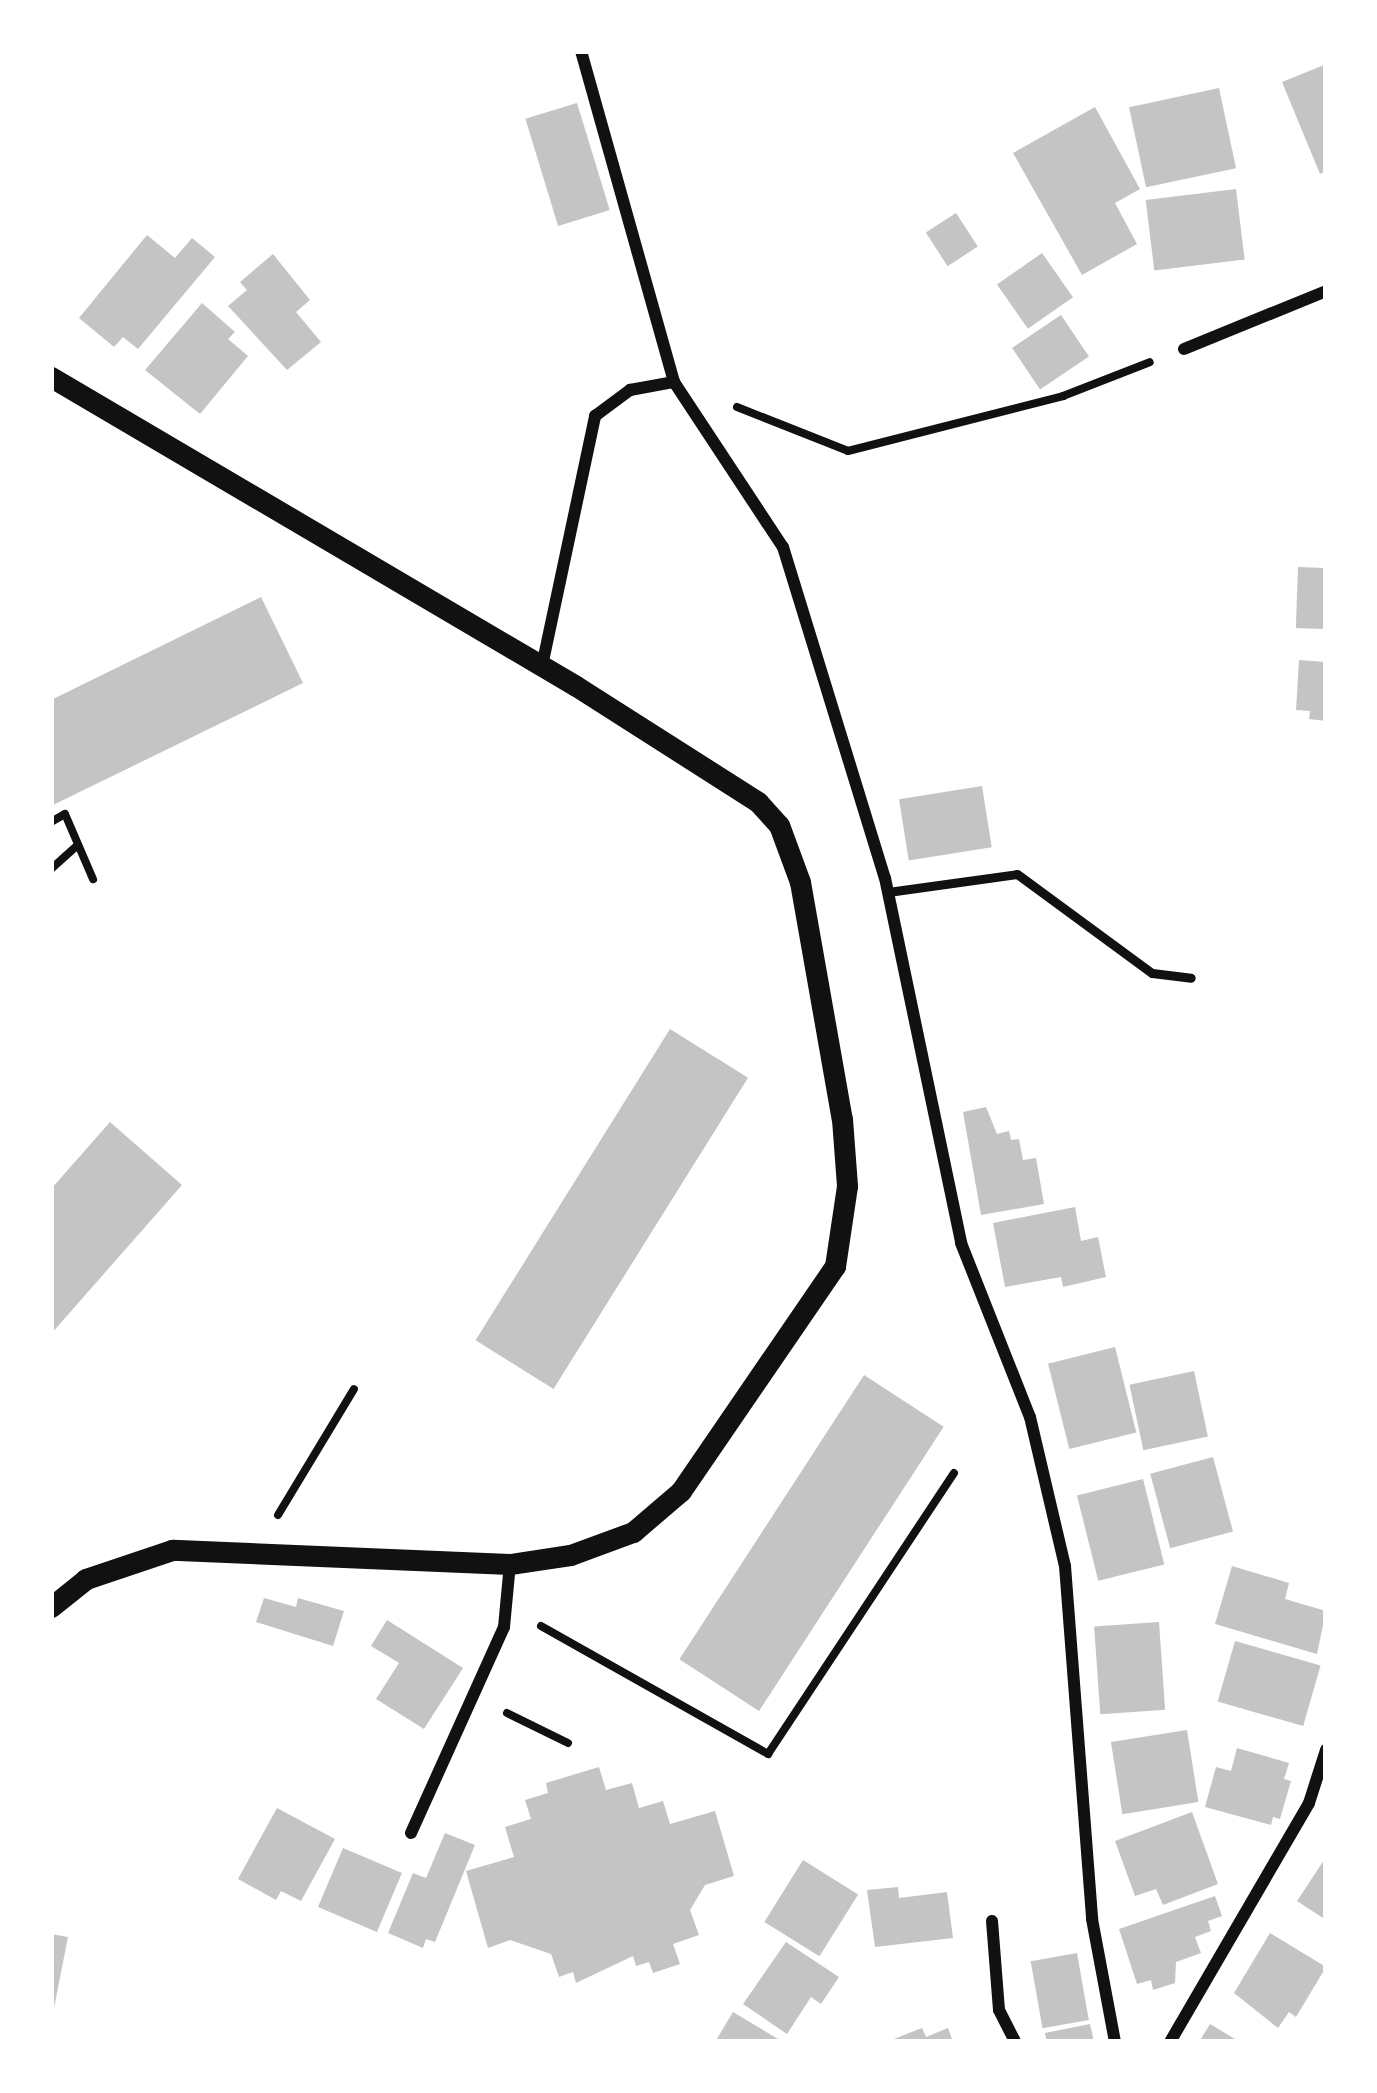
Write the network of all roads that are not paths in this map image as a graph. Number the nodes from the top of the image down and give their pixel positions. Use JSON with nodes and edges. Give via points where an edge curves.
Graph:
{"nodes":[{"id":1,"x":581,"y":51,"type":"edge"},
{"id":2,"x":1326,"y":291,"type":"edge"},
{"id":3,"x":1184,"y":349,"type":"road end"},
{"id":4,"x":51,"y":377,"type":"edge"},
{"id":5,"x":674,"y":382,"type":"junction"},
{"id":6,"x":542,"y":666,"type":"junction"},
{"id":7,"x":888,"y":892,"type":"junction"},
{"id":8,"x":1191,"y":978,"type":"dead end"},
{"id":9,"x":510,"y":1564,"type":"junction"},
{"id":10,"x":51,"y":1607,"type":"edge"},
{"id":11,"x":1326,"y":1750,"type":"edge"},
{"id":12,"x":411,"y":1833,"type":"dead end"},
{"id":13,"x":992,"y":1921,"type":"dead end"},
{"id":14,"x":1015,"y":2042,"type":"edge"},
{"id":15,"x":1114,"y":2042,"type":"edge"},
{"id":16,"x":1170,"y":2042,"type":"edge"}],
"edges":[{"from":1,"to":5,"type":"street"},
{"from":2,"to":3,"type":"street"},
{"from":4,"to":6,"type":"street"},
{"from":5,"to":6,"type":"street","via":[[630,390],[595,416]]},
{"from":5,"to":7,"type":"street","via":[[783,548]]},
{"from":6,"to":9,"type":"street","via":[[736,783],[778,825],[800,882],[848,1186],[835,1266],[681,1491],[633,1532],[570,1555]]},
{"from":7,"to":8,"type":"lane","via":[[1017,874],[1152,973]]},
{"from":7,"to":15,"type":"street","via":[[961,1243],[1030,1417],[1065,1566],[1092,1919]]},
{"from":9,"to":10,"type":"street","via":[[172,1550],[86,1579]]},
{"from":9,"to":12,"type":"street","via":[[504,1627]]},
{"from":11,"to":16,"type":"street","via":[[1310,1803]]},
{"from":13,"to":14,"type":"street","via":[[999,2010]]}]}
